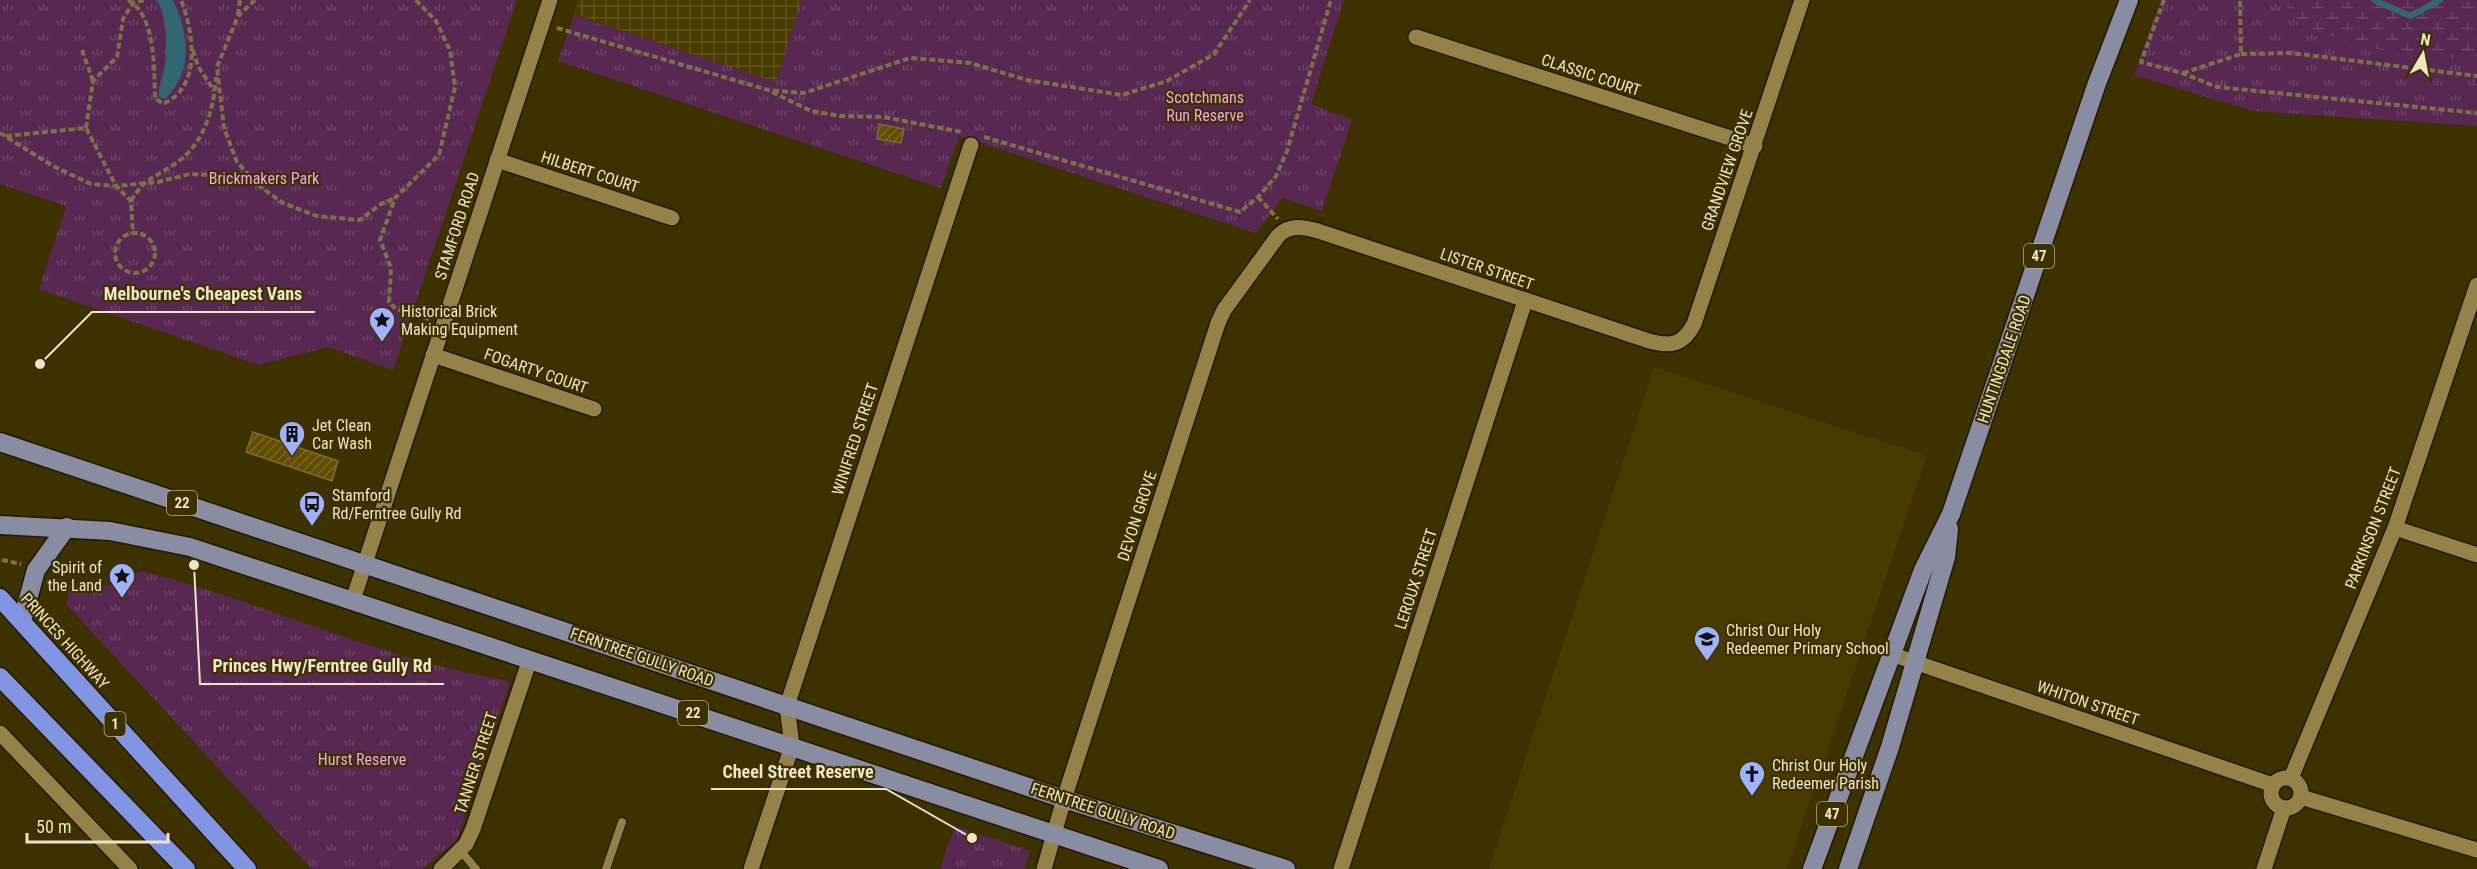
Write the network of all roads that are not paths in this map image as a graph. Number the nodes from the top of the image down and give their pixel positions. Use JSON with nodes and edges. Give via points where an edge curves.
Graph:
{"nodes":[{"id":1,"x":550,"y":0,"type":"edge"},
{"id":2,"x":1802,"y":0,"type":"edge"},
{"id":3,"x":2129,"y":0,"type":"edge"},
{"id":4,"x":1416,"y":37,"type":"dead end"},
{"id":5,"x":972,"y":138,"type":"road end"},
{"id":6,"x":1755,"y":146,"type":"junction"},
{"id":7,"x":497,"y":160,"type":"junction"},
{"id":8,"x":672,"y":218,"type":"dead end"},
{"id":9,"x":1287,"y":229,"type":"joint"},
{"id":10,"x":2477,"y":285,"type":"edge"},
{"id":11,"x":1525,"y":301,"type":"junction"},
{"id":12,"x":1674,"y":345,"type":"joint"},
{"id":13,"x":433,"y":355,"type":"junction"},
{"id":14,"x":594,"y":409,"type":"dead end"},
{"id":15,"x":0,"y":442,"type":"edge"},
{"id":16,"x":1952,"y":514,"type":"junction"},
{"id":17,"x":0,"y":525,"type":"edge"},
{"id":18,"x":67,"y":527,"type":"junction"},
{"id":19,"x":2395,"y":528,"type":"junction"},
{"id":20,"x":2477,"y":555,"type":"edge"},
{"id":21,"x":365,"y":564,"type":"junction"},
{"id":22,"x":0,"y":598,"type":"edge"},
{"id":23,"x":353,"y":600,"type":"junction"},
{"id":24,"x":22,"y":621,"type":"junction"},
{"id":25,"x":1891,"y":654,"type":"junction"},
{"id":26,"x":530,"y":659,"type":"junction"},
{"id":27,"x":1915,"y":662,"type":"junction"},
{"id":28,"x":0,"y":677,"type":"edge"},
{"id":29,"x":787,"y":706,"type":"junction"},
{"id":30,"x":0,"y":733,"type":"edge"},
{"id":31,"x":792,"y":746,"type":"junction"},
{"id":32,"x":2291,"y":778,"type":"junction"},
{"id":33,"x":2273,"y":785,"type":"junction"},
{"id":34,"x":2301,"y":797,"type":"junction"},
{"id":35,"x":1064,"y":799,"type":"junction"},
{"id":36,"x":2284,"y":808,"type":"junction"},
{"id":37,"x":622,"y":822,"type":"dead end"},
{"id":38,"x":1056,"y":833,"type":"junction"},
{"id":39,"x":460,"y":850,"type":"junction"},
{"id":40,"x":2477,"y":850,"type":"edge"},
{"id":41,"x":130,"y":869,"type":"edge"},
{"id":42,"x":186,"y":869,"type":"edge"},
{"id":43,"x":247,"y":869,"type":"edge"},
{"id":44,"x":441,"y":869,"type":"edge"},
{"id":45,"x":476,"y":869,"type":"edge"},
{"id":46,"x":606,"y":869,"type":"edge"},
{"id":47,"x":751,"y":869,"type":"edge"},
{"id":48,"x":1044,"y":869,"type":"edge"},
{"id":49,"x":1160,"y":869,"type":"edge"},
{"id":50,"x":1286,"y":869,"type":"edge"},
{"id":51,"x":1341,"y":869,"type":"edge"},
{"id":52,"x":1812,"y":869,"type":"edge"},
{"id":53,"x":1848,"y":869,"type":"edge"},
{"id":54,"x":2264,"y":869,"type":"edge"}],
"edges":[{"from":1,"to":7,"type":"street","name":"STAMFORD ROAD"},
{"from":2,"to":6,"type":"street","name":"GRANDVIEW GROVE"},
{"from":3,"to":16,"type":"main road","name":"HUNTINGDALE ROAD","number":"47","via":[[2096,86]]},
{"from":4,"to":6,"type":"street","name":"CLASSIC COURT"},
{"from":5,"to":29,"type":"street","name":"WINIFRED STREET"},
{"from":6,"to":12,"type":"street","name":"GRANDVIEW GROVE","via":[[1694,324]]},
{"from":7,"to":8,"type":"street","name":"HILBERT COURT"},
{"from":7,"to":13,"type":"street","name":"STAMFORD ROAD"},
{"from":9,"to":11,"type":"street","name":"LISTER STREET","via":[[1318,231]]},
{"from":9,"to":35,"type":"street","name":"DEVON GROVE","via":[[1278,236],[1218,322]]},
{"from":10,"to":19,"type":"street","name":"PARKINSON STREET"},
{"from":11,"to":12,"type":"street","name":"LISTER STREET","via":[[1649,341]]},
{"from":11,"to":51,"type":"street","name":"LEROUX STREET"},
{"from":13,"to":14,"type":"street","name":"FOGARTY COURT"},
{"from":13,"to":21,"type":"street","name":"STAMFORD ROAD"},
{"from":15,"to":21,"type":"main road","name":"FERNTREE GULLY ROAD","number":"22"},
{"from":16,"to":25,"type":"main road","name":"HUNTINGDALE ROAD","number":"47","via":[[1923,570]]},
{"from":16,"to":27,"type":"main road","name":"HUNTINGDALE ROAD","number":"47","via":[[1946,557]]},
{"from":17,"to":18,"type":"main road","number":"22"},
{"from":18,"to":23,"type":"main road","number":"22","via":[[165,540]]},
{"from":18,"to":24,"type":"main road","via":[[36,570]]},
{"from":19,"to":20,"type":"street"},
{"from":19,"to":32,"type":"street","name":"PARKINSON STREET"},
{"from":21,"to":23,"type":"street","name":"STAMFORD ROAD"},
{"from":21,"to":29,"type":"main road","name":"FERNTREE GULLY ROAD","number":"22"},
{"from":22,"to":24,"type":"highway","name":"PRINCES HIGHWAY","number":"1"},
{"from":23,"to":26,"type":"main road","number":"22"},
{"from":24,"to":43,"type":"highway","name":"PRINCES HIGHWAY","number":"1"},
{"from":25,"to":27,"type":"street","name":"WHITON STREET"},
{"from":25,"to":52,"type":"main road","name":"HUNTINGDALE ROAD","number":"47"},
{"from":26,"to":31,"type":"main road","number":"22"},
{"from":26,"to":39,"type":"street","name":"TANNER STREET","via":[[473,829]]},
{"from":27,"to":33,"type":"street","name":"WHITON STREET"},
{"from":27,"to":53,"type":"main road","name":"HUNTINGDALE ROAD","number":"47"},
{"from":28,"to":42,"type":"highway"},
{"from":29,"to":31,"type":"street","name":"WINIFRED STREET"},
{"from":29,"to":35,"type":"main road","name":"FERNTREE GULLY ROAD","number":"22"},
{"from":30,"to":41,"type":"street"},
{"from":31,"to":38,"type":"main road","number":"22"},
{"from":31,"to":47,"type":"street"},
{"from":32,"to":33,"type":"street"},
{"from":32,"to":34,"type":"street","via":[[2298,784]]},
{"from":33,"to":36,"type":"street","via":[[2272,800]]},
{"from":34,"to":36,"type":"street","via":[[2295,806]]},
{"from":34,"to":40,"type":"street"},
{"from":35,"to":38,"type":"street","name":"DEVON GROVE"},
{"from":35,"to":50,"type":"main road","name":"FERNTREE GULLY ROAD","number":"22"},
{"from":36,"to":54,"type":"street"},
{"from":37,"to":46,"type":"lane"},
{"from":38,"to":48,"type":"street","name":"DEVON GROVE"},
{"from":38,"to":49,"type":"main road","number":"22"},
{"from":39,"to":44,"type":"street","name":"TANNER STREET"},
{"from":39,"to":45,"type":"lane"}]}
